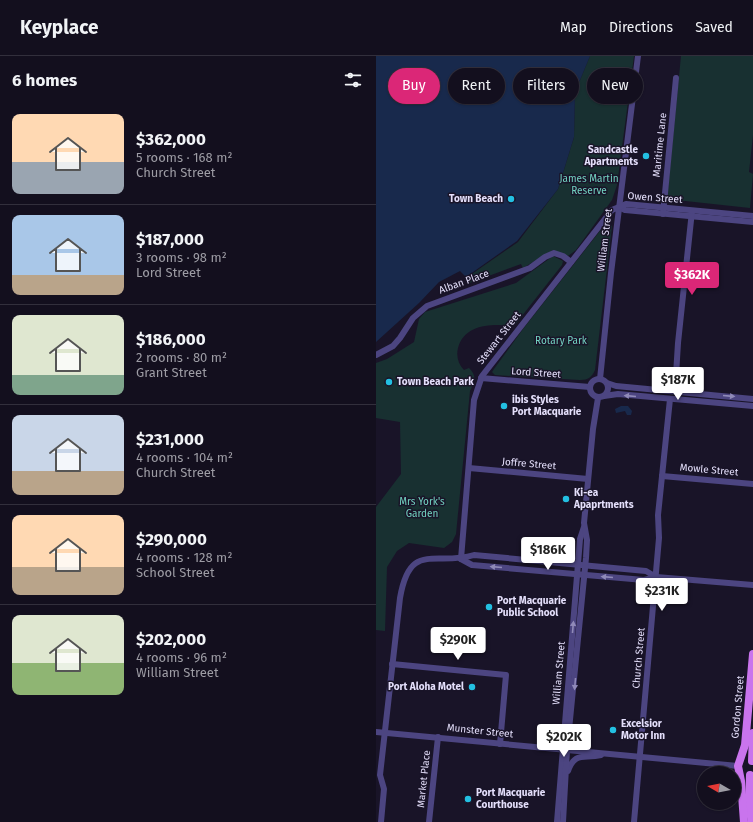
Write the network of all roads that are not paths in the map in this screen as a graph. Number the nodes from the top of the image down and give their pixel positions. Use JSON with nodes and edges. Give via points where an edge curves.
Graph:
{"nodes":[{"id":1,"x":638,"y":56,"type":"edge"},
{"id":2,"x":676,"y":78,"type":"dead end"},
{"id":3,"x":619,"y":207,"type":"junction"},
{"id":4,"x":663,"y":211,"type":"junction"},
{"id":5,"x":692,"y":214,"type":"junction"},
{"id":6,"x":753,"y":216,"type":"edge"},
{"id":7,"x":753,"y":222,"type":"edge"},
{"id":8,"x":572,"y":262,"type":"junction"},
{"id":9,"x":376,"y":355,"type":"edge"},
{"id":10,"x":481,"y":378,"type":"junction"},
{"id":11,"x":600,"y":379,"type":"junction"},
{"id":12,"x":607,"y":383,"type":"junction"},
{"id":13,"x":590,"y":387,"type":"junction"},
{"id":14,"x":675,"y":391,"type":"junction"},
{"id":15,"x":601,"y":397,"type":"junction"},
{"id":16,"x":753,"y":399,"type":"edge"},
{"id":17,"x":670,"y":400,"type":"junction"},
{"id":18,"x":753,"y":406,"type":"edge"},
{"id":19,"x":469,"y":468,"type":"junction"},
{"id":20,"x":662,"y":476,"type":"junction"},
{"id":21,"x":588,"y":479,"type":"junction"},
{"id":22,"x":753,"y":484,"type":"edge"},
{"id":23,"x":584,"y":527,"type":"junction"},
{"id":24,"x":462,"y":559,"type":"junction"},
{"id":25,"x":578,"y":565,"type":"junction"},
{"id":26,"x":585,"y":566,"type":"junction"},
{"id":27,"x":577,"y":575,"type":"junction"},
{"id":28,"x":584,"y":575,"type":"junction"},
{"id":29,"x":656,"y":577,"type":"junction"},
{"id":30,"x":753,"y":585,"type":"edge"},
{"id":31,"x":753,"y":654,"type":"edge"},
{"id":32,"x":392,"y":664,"type":"junction"},
{"id":33,"x":376,"y":732,"type":"edge"},
{"id":34,"x":385,"y":733,"type":"junction"},
{"id":35,"x":753,"y":733,"type":"edge"},
{"id":36,"x":438,"y":737,"type":"junction"},
{"id":37,"x":500,"y":744,"type":"junction"},
{"id":38,"x":565,"y":750,"type":"junction"},
{"id":39,"x":606,"y":754,"type":"junction"},
{"id":40,"x":640,"y":757,"type":"junction"},
{"id":41,"x":753,"y":761,"type":"edge"},
{"id":42,"x":730,"y":766,"type":"edge"},
{"id":43,"x":740,"y":766,"type":"edge"},
{"id":44,"x":741,"y":766,"type":"edge"},
{"id":45,"x":741,"y":768,"type":"edge"},
{"id":46,"x":752,"y":774,"type":"edge"},
{"id":47,"x":380,"y":775,"type":"junction"},
{"id":48,"x":566,"y":778,"type":"junction"},
{"id":49,"x":741,"y":781,"type":"edge"},
{"id":50,"x":376,"y":784,"type":"edge"},
{"id":51,"x":381,"y":822,"type":"edge"},
{"id":52,"x":429,"y":822,"type":"edge"},
{"id":53,"x":557,"y":822,"type":"edge"},
{"id":54,"x":563,"y":822,"type":"edge"},
{"id":55,"x":634,"y":822,"type":"edge"},
{"id":56,"x":744,"y":822,"type":"edge"},
{"id":57,"x":752,"y":822,"type":"edge"}],
"edges":[{"from":1,"to":3,"type":"street","name":"William Street"},
{"from":2,"to":4,"type":"street","name":"Maritime Lane"},
{"from":3,"to":4,"type":"street","name":"Owen Street","via":[[625,210]]},
{"from":3,"to":8,"type":"street","name":"Stewart Street","via":[[612,210]]},
{"from":3,"to":11,"type":"street","name":"William Street"},
{"from":4,"to":5,"type":"street","name":"Owen Street"},
{"from":5,"to":6,"type":"street","name":"Owen Street"},
{"from":5,"to":7,"type":"street","name":"Owen Street"},
{"from":5,"to":14,"type":"street"},
{"from":8,"to":9,"type":"street","name":"Alban Place","via":[[554,253],[522,271],[427,306],[412,318],[393,346]]},
{"from":8,"to":10,"type":"street","name":"Stewart Street"},
{"from":10,"to":13,"type":"street","name":"Lord Street"},
{"from":10,"to":19,"type":"street","name":"Stewart Street","via":[[474,400]]},
{"from":11,"to":12,"type":"street"},
{"from":11,"to":13,"type":"street","via":[[594,380]]},
{"from":12,"to":14,"type":"street"},
{"from":12,"to":15,"type":"street","via":[[608,389]]},
{"from":13,"to":15,"type":"street","via":[[593,395]]},
{"from":14,"to":16,"type":"street","one_way":true},
{"from":17,"to":15,"type":"street","one_way":true,"via":[[618,394]]},
{"from":15,"to":21,"type":"street","name":"William Street"},
{"from":17,"to":18,"type":"street"},
{"from":17,"to":20,"type":"street","name":"Church Street"},
{"from":19,"to":21,"type":"street","name":"Joffre Street"},
{"from":19,"to":24,"type":"street","name":"Stewart Street"},
{"from":20,"to":22,"type":"street","name":"Mowle Street"},
{"from":20,"to":29,"type":"street","name":"Church Street"},
{"from":21,"to":23,"type":"street","name":"William Street"},
{"from":23,"to":25,"type":"street","name":"William Street","via":[[580,539]]},
{"from":23,"to":26,"type":"street","name":"William Street","via":[[587,540]]},
{"from":24,"to":25,"type":"street","via":[[474,555]]},
{"from":27,"to":24,"type":"street","one_way":true,"via":[[472,565]]},
{"from":24,"to":32,"type":"street","via":[[430,558],[419,561],[409,569],[402,586]]},
{"from":25,"to":26,"type":"street"},
{"from":25,"to":27,"type":"street","name":"William Street"},
{"from":26,"to":28,"type":"street","name":"William Street"},
{"from":26,"to":29,"type":"street","via":[[646,571]]},
{"from":27,"to":28,"type":"street"},
{"from":38,"to":27,"type":"street","name":"William Street","one_way":true},
{"from":29,"to":28,"type":"street","one_way":true,"via":[[644,580]]},
{"from":28,"to":38,"type":"street","name":"William Street","one_way":true},
{"from":29,"to":30,"type":"street"},
{"from":29,"to":40,"type":"street","name":"Church Street"},
{"from":31,"to":43,"type":"main road","name":"Gordon Street","via":[[745,745]]},
{"from":32,"to":34,"type":"street"},
{"from":32,"to":37,"type":"street","via":[[506,675]]},
{"from":33,"to":34,"type":"street","name":"Munster Street"},
{"from":34,"to":36,"type":"street","name":"Munster Street"},
{"from":34,"to":47,"type":"street"},
{"from":35,"to":41,"type":"main road","name":"Gordon Street"},
{"from":36,"to":37,"type":"street","name":"Munster Street"},
{"from":36,"to":52,"type":"street","name":"Market Place"},
{"from":37,"to":38,"type":"street","name":"Munster Street"},
{"from":38,"to":39,"type":"street","name":"Munster Street"},
{"from":38,"to":48,"type":"street","name":"William Street"},
{"from":38,"to":53,"type":"street","name":"William Street"},
{"from":39,"to":40,"type":"street","name":"Munster Street"},
{"from":39,"to":48,"type":"street","name":"Munster Street","via":[[576,757]]},
{"from":40,"to":42,"type":"street","name":"Munster Street"},
{"from":40,"to":55,"type":"street","name":"Church Street"},
{"from":41,"to":44,"type":"main road","via":[[746,759]]},
{"from":45,"to":46,"type":"main road","via":[[746,776]]},
{"from":46,"to":57,"type":"main road","via":[[749,806]]},
{"from":47,"to":50,"type":"street"},
{"from":47,"to":51,"type":"street","via":[[384,789]]},
{"from":48,"to":54,"type":"street","name":"William Street"},
{"from":49,"to":56,"type":"main road","name":"Gordon Street"}]}
